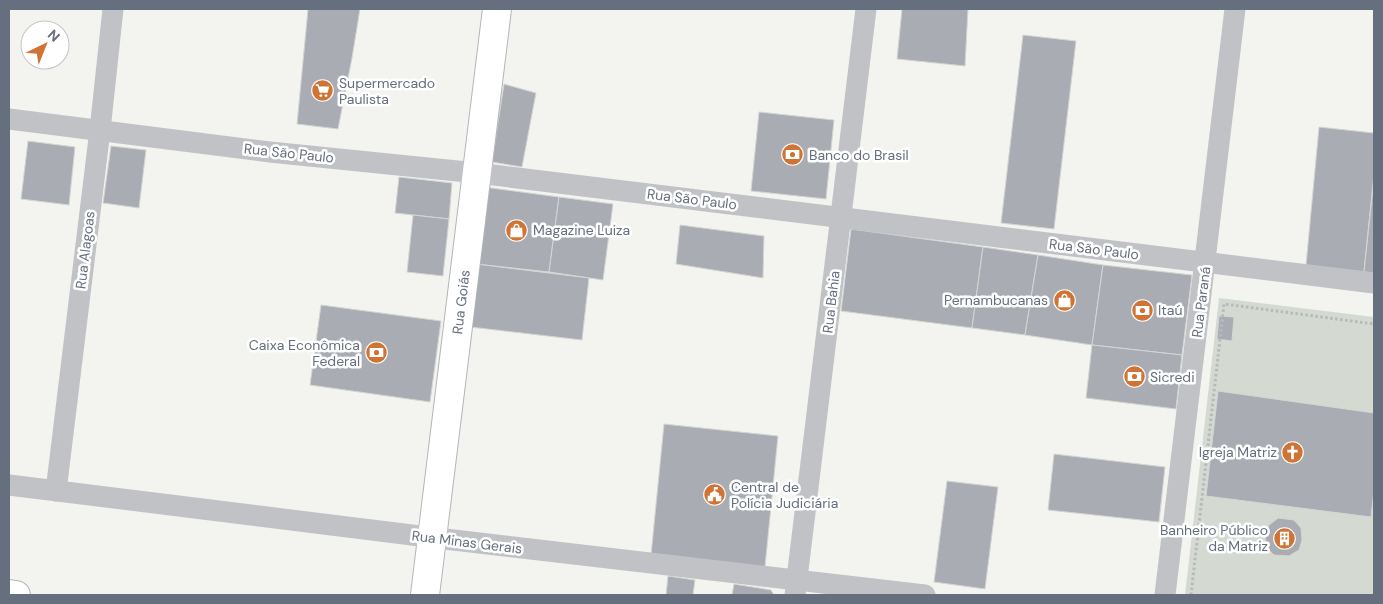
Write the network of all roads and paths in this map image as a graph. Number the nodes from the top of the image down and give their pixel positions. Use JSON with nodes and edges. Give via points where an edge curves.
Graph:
{"nodes":[{"id":1,"x":113,"y":9,"type":"edge"},
{"id":2,"x":496,"y":9,"type":"edge"},
{"id":3,"x":866,"y":9,"type":"edge"},
{"id":4,"x":1235,"y":9,"type":"edge"},
{"id":5,"x":9,"y":119,"type":"edge"},
{"id":6,"x":100,"y":130,"type":"junction"},
{"id":7,"x":477,"y":173,"type":"junction"},
{"id":8,"x":841,"y":218,"type":"junction"},
{"id":9,"x":1206,"y":262,"type":"junction"},
{"id":10,"x":1374,"y":283,"type":"edge"},
{"id":11,"x":1374,"y":324,"type":"edge"},
{"id":12,"x":9,"y":485,"type":"edge"},
{"id":13,"x":56,"y":491,"type":"junction"},
{"id":14,"x":432,"y":538,"type":"junction"},
{"id":15,"x":795,"y":588,"type":"edge"},
{"id":16,"x":9,"y":594,"type":"edge"},
{"id":17,"x":16,"y":595,"type":"edge"},
{"id":18,"x":425,"y":595,"type":"edge"},
{"id":19,"x":925,"y":595,"type":"edge"},
{"id":20,"x":1165,"y":595,"type":"edge"},
{"id":21,"x":1191,"y":595,"type":"edge"}],
"edges":[{"from":1,"to":6,"type":"street","name":"Rua Alagoas"},
{"from":2,"to":7,"type":"main road","name":"Rua Goiás"},
{"from":3,"to":8,"type":"street","name":"Rua Bahia"},
{"from":4,"to":9,"type":"street","name":"Rua Paraná"},
{"from":5,"to":6,"type":"street","name":"Rua São Paulo"},
{"from":6,"to":7,"type":"street","name":"Rua São Paulo","via":[[270,152]]},
{"from":6,"to":13,"type":"street","name":"Rua Alagoas"},
{"from":7,"to":8,"type":"street","name":"Rua São Paulo"},
{"from":7,"to":14,"type":"main road","name":"Rua Goiás"},
{"from":8,"to":9,"type":"street","name":"Rua São Paulo"},
{"from":8,"to":15,"type":"street","name":"Rua Bahia"},
{"from":9,"to":10,"type":"street","name":"Rua São Paulo"},
{"from":9,"to":20,"type":"street","name":"Rua Paraná"},
{"from":11,"to":21,"type":"path","via":[[1224,304]]},
{"from":12,"to":13,"type":"street","name":"Rua Minas Gerais"},
{"from":13,"to":14,"type":"street","name":"Rua Minas Gerais"},
{"from":14,"to":15,"type":"street","name":"Rua Minas Gerais"},
{"from":14,"to":18,"type":"main road","name":"Rua Goiás"},
{"from":15,"to":19,"type":"street","name":"Rua Minas Gerais"},
{"from":16,"to":17,"type":"main road"}]}
